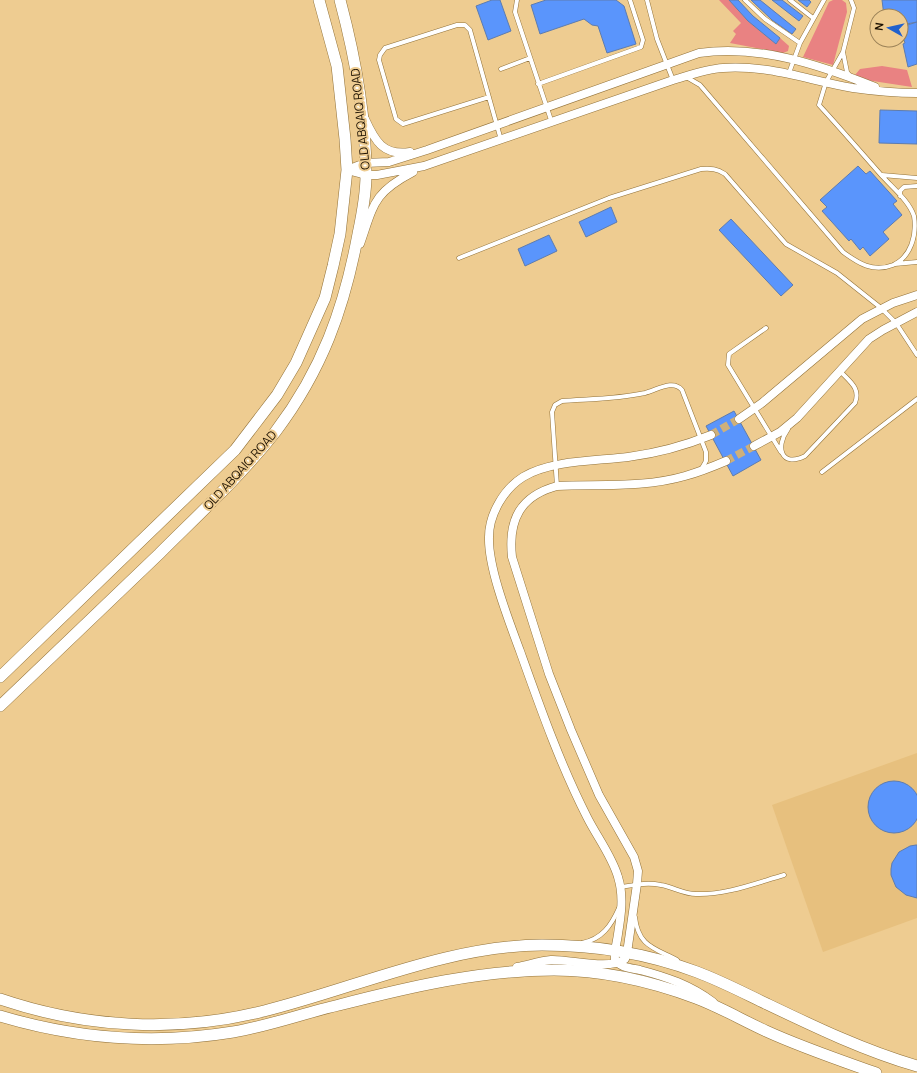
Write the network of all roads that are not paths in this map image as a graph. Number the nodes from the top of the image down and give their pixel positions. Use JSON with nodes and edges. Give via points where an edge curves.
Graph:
{"nodes":[{"id":1,"x":319,"y":0,"type":"edge"},
{"id":2,"x":340,"y":0,"type":"edge"},
{"id":3,"x":517,"y":0,"type":"edge"},
{"id":4,"x":630,"y":0,"type":"edge"},
{"id":5,"x":647,"y":0,"type":"edge"},
{"id":6,"x":745,"y":0,"type":"edge"},
{"id":7,"x":790,"y":0,"type":"edge"},
{"id":8,"x":824,"y":0,"type":"edge"},
{"id":9,"x":851,"y":0,"type":"edge"},
{"id":10,"x":813,"y":18,"type":"junction"},
{"id":11,"x":800,"y":43,"type":"junction"},
{"id":12,"x":843,"y":52,"type":"junction"},
{"id":13,"x":530,"y":58,"type":"junction"},
{"id":14,"x":794,"y":61,"type":"junction"},
{"id":15,"x":666,"y":64,"type":"junction"},
{"id":16,"x":501,"y":69,"type":"dead end"},
{"id":17,"x":832,"y":71,"type":"junction"},
{"id":18,"x":789,"y":73,"type":"junction"},
{"id":19,"x":682,"y":77,"type":"junction"},
{"id":20,"x":851,"y":78,"type":"junction"},
{"id":21,"x":673,"y":80,"type":"junction"},
{"id":22,"x":826,"y":82,"type":"junction"},
{"id":23,"x":538,"y":84,"type":"junction"},
{"id":24,"x":883,"y":91,"type":"junction"},
{"id":25,"x":917,"y":93,"type":"edge"},
{"id":26,"x":489,"y":97,"type":"junction"},
{"id":27,"x":546,"y":107,"type":"junction"},
{"id":28,"x":362,"y":112,"type":"junction"},
{"id":29,"x":552,"y":124,"type":"junction"},
{"id":30,"x":497,"y":125,"type":"junction"},
{"id":31,"x":501,"y":140,"type":"junction"},
{"id":32,"x":427,"y":150,"type":"junction"},
{"id":33,"x":365,"y":163,"type":"junction"},
{"id":34,"x":424,"y":166,"type":"junction"},
{"id":35,"x":346,"y":170,"type":"junction"},
{"id":36,"x":366,"y":175,"type":"junction"},
{"id":37,"x":881,"y":175,"type":"junction"},
{"id":38,"x":917,"y":178,"type":"edge"},
{"id":39,"x":917,"y":186,"type":"edge"},
{"id":40,"x":900,"y":196,"type":"junction"},
{"id":41,"x":911,"y":210,"type":"junction"},
{"id":42,"x":917,"y":213,"type":"edge"},
{"id":43,"x":459,"y":258,"type":"dead end"},
{"id":44,"x":917,"y":262,"type":"edge"},
{"id":45,"x":894,"y":264,"type":"junction"},
{"id":46,"x":352,"y":270,"type":"junction"},
{"id":47,"x":917,"y":295,"type":"edge"},
{"id":48,"x":881,"y":308,"type":"junction"},
{"id":49,"x":917,"y":312,"type":"edge"},
{"id":50,"x":896,"y":323,"type":"junction"},
{"id":51,"x":766,"y":328,"type":"dead end"},
{"id":52,"x":917,"y":355,"type":"edge"},
{"id":53,"x":840,"y":371,"type":"junction"},
{"id":54,"x":917,"y":399,"type":"edge"},
{"id":55,"x":755,"y":408,"type":"junction"},
{"id":56,"x":797,"y":418,"type":"junction"},
{"id":57,"x":739,"y":419,"type":"tunnel mouth"},
{"id":58,"x":711,"y":435,"type":"tunnel mouth"},
{"id":59,"x":772,"y":436,"type":"junction"},
{"id":60,"x":701,"y":439,"type":"junction"},
{"id":61,"x":754,"y":446,"type":"tunnel mouth"},
{"id":62,"x":784,"y":456,"type":"junction"},
{"id":63,"x":726,"y":462,"type":"tunnel mouth"},
{"id":64,"x":556,"y":466,"type":"junction"},
{"id":65,"x":699,"y":471,"type":"junction"},
{"id":66,"x":822,"y":472,"type":"dead end"},
{"id":67,"x":557,"y":486,"type":"junction"},
{"id":68,"x":0,"y":677,"type":"edge"},
{"id":69,"x":0,"y":706,"type":"edge"},
{"id":70,"x":784,"y":875,"type":"dead end"},
{"id":71,"x":638,"y":884,"type":"junction"},
{"id":72,"x":620,"y":887,"type":"junction"},
{"id":73,"x":622,"y":900,"type":"junction"},
{"id":74,"x":634,"y":910,"type":"junction"},
{"id":75,"x":542,"y":945,"type":"junction"},
{"id":76,"x":616,"y":951,"type":"junction"},
{"id":77,"x":627,"y":953,"type":"junction"},
{"id":78,"x":618,"y":963,"type":"junction"},
{"id":79,"x":696,"y":971,"type":"junction"},
{"id":80,"x":481,"y":975,"type":"junction"},
{"id":81,"x":0,"y":999,"type":"edge"},
{"id":82,"x":724,"y":1010,"type":"junction"},
{"id":83,"x":0,"y":1016,"type":"edge"},
{"id":84,"x":917,"y":1066,"type":"edge"},
{"id":85,"x":876,"y":1073,"type":"edge"}],
"edges":[{"from":1,"to":35,"type":"main road","name":"OLD ABQAIQ ROAD","via":[[337,66]]},
{"from":2,"to":28,"type":"main road","name":"OLD ABQAIQ ROAD","via":[[350,38]]},
{"from":3,"to":13,"type":"lane","via":[[515,12]]},
{"from":4,"to":23,"type":"lane","via":[[643,40],[641,47]]},
{"from":5,"to":15,"type":"lane"},
{"from":6,"to":11,"type":"lane","via":[[765,20]]},
{"from":7,"to":10,"type":"lane"},
{"from":8,"to":10,"type":"lane"},
{"from":9,"to":12,"type":"lane","via":[[854,8]]},
{"from":10,"to":11,"type":"lane"},
{"from":11,"to":14,"type":"lane"},
{"from":12,"to":17,"type":"lane"},
{"from":12,"to":20,"type":"lane","via":[[846,72]]},
{"from":13,"to":16,"type":"lane"},
{"from":13,"to":23,"type":"lane"},
{"from":14,"to":15,"type":"street","via":[[745,51],[719,51],[699,53]]},
{"from":14,"to":17,"type":"street"},
{"from":14,"to":18,"type":"lane"},
{"from":15,"to":21,"type":"lane"},
{"from":15,"to":27,"type":"street"},
{"from":17,"to":20,"type":"street"},
{"from":17,"to":22,"type":"lane"},
{"from":18,"to":19,"type":"street","via":[[723,68]]},
{"from":18,"to":22,"type":"street"},
{"from":19,"to":21,"type":"street"},
{"from":19,"to":45,"type":"lane","via":[[690,78],[700,85],[843,252],[869,267],[886,267]]},
{"from":20,"to":24,"type":"street"},
{"from":21,"to":29,"type":"street"},
{"from":22,"to":24,"type":"street"},
{"from":22,"to":37,"type":"lane","via":[[819,105]]},
{"from":23,"to":27,"type":"lane"},
{"from":24,"to":25,"type":"street"},
{"from":26,"to":26,"type":"lane","via":[[470,30],[465,25],[457,25],[385,48],[380,55],[379,60],[396,119],[403,124]]},
{"from":26,"to":30,"type":"lane"},
{"from":27,"to":29,"type":"lane"},
{"from":27,"to":30,"type":"street"},
{"from":28,"to":32,"type":"street","via":[[373,137],[382,147],[398,153]]},
{"from":28,"to":33,"type":"main road","name":"OLD ABQAIQ ROAD"},
{"from":29,"to":31,"type":"street"},
{"from":30,"to":31,"type":"lane"},
{"from":30,"to":32,"type":"street"},
{"from":31,"to":34,"type":"street"},
{"from":32,"to":33,"type":"street","via":[[389,162]]},
{"from":33,"to":35,"type":"street"},
{"from":33,"to":36,"type":"main road","name":"OLD ABQAIQ ROAD"},
{"from":34,"to":36,"type":"street","via":[[391,174]]},
{"from":34,"to":46,"type":"street","via":[[393,182],[378,197]]},
{"from":35,"to":36,"type":"street"},
{"from":35,"to":68,"type":"main road","name":"OLD ABQAIQ ROAD","via":[[340,234],[325,298],[296,364],[277,396],[235,450]]},
{"from":36,"to":46,"type":"main road","name":"OLD ABQAIQ ROAD"},
{"from":37,"to":38,"type":"lane"},
{"from":37,"to":40,"type":"lane"},
{"from":39,"to":40,"type":"lane","via":[[902,188]]},
{"from":40,"to":41,"type":"lane"},
{"from":41,"to":42,"type":"lane"},
{"from":41,"to":45,"type":"lane","via":[[916,228],[914,243],[907,254]]},
{"from":43,"to":48,"type":"lane","via":[[609,198],[711,168],[725,174],[786,244],[837,273]]},
{"from":44,"to":45,"type":"lane"},
{"from":46,"to":69,"type":"main road","name":"OLD ABQAIQ ROAD","via":[[340,312],[322,357],[276,431],[228,487]]},
{"from":47,"to":48,"type":"street"},
{"from":48,"to":50,"type":"lane"},
{"from":48,"to":55,"type":"street","via":[[862,319]]},
{"from":49,"to":50,"type":"street"},
{"from":50,"to":52,"type":"lane"},
{"from":50,"to":53,"type":"street","via":[[869,340]]},
{"from":51,"to":55,"type":"lane","via":[[729,354],[727,361]]},
{"from":53,"to":56,"type":"street"},
{"from":53,"to":62,"type":"lane","via":[[856,389],[855,403],[805,456],[794,460]]},
{"from":54,"to":66,"type":"lane"},
{"from":55,"to":57,"type":"street"},
{"from":55,"to":59,"type":"lane"},
{"from":56,"to":59,"type":"street"},
{"from":56,"to":62,"type":"lane","via":[[781,442]]},
{"from":58,"to":60,"type":"street"},
{"from":59,"to":61,"type":"street"},
{"from":59,"to":62,"type":"lane"},
{"from":60,"to":64,"type":"street","via":[[652,454]]},
{"from":60,"to":64,"type":"lane","via":[[682,390],[674,385],[628,396],[562,401],[555,405],[552,412]]},
{"from":60,"to":65,"type":"lane","via":[[706,461]]},
{"from":63,"to":65,"type":"street"},
{"from":64,"to":67,"type":"lane"},
{"from":64,"to":72,"type":"street","via":[[524,476],[508,490],[491,521],[489,547],[509,619],[551,735],[576,795],[611,859]]},
{"from":65,"to":67,"type":"street","via":[[637,484]]},
{"from":67,"to":71,"type":"street","via":[[533,496],[522,506],[511,530],[512,557],[549,674],[570,730],[599,795],[634,857]]},
{"from":70,"to":71,"type":"lane","via":[[720,893],[707,894],[683,892],[659,884]]},
{"from":71,"to":72,"type":"lane"},
{"from":71,"to":74,"type":"street"},
{"from":72,"to":73,"type":"street"},
{"from":73,"to":75,"type":"lane","via":[[604,933],[591,941]]},
{"from":73,"to":76,"type":"street"},
{"from":74,"to":77,"type":"street"},
{"from":74,"to":79,"type":"lane","via":[[639,937]]},
{"from":75,"to":76,"type":"main road"},
{"from":75,"to":81,"type":"main road","via":[[502,948],[451,957],[265,1011],[202,1022],[154,1025],[96,1022],[46,1013]]},
{"from":76,"to":77,"type":"main road"},
{"from":76,"to":78,"type":"street","via":[[615,959]]},
{"from":77,"to":78,"type":"street","via":[[625,959]]},
{"from":77,"to":79,"type":"main road"},
{"from":78,"to":80,"type":"street","via":[[550,960]]},
{"from":78,"to":82,"type":"street","via":[[689,986]]},
{"from":79,"to":84,"type":"main road","via":[[877,1052]]},
{"from":80,"to":82,"type":"main road","via":[[556,970],[615,975],[670,989]]},
{"from":80,"to":83,"type":"main road","via":[[382,994],[234,1032],[195,1037],[142,1039],[89,1036]]},
{"from":82,"to":85,"type":"main road","via":[[767,1031]]}]}
